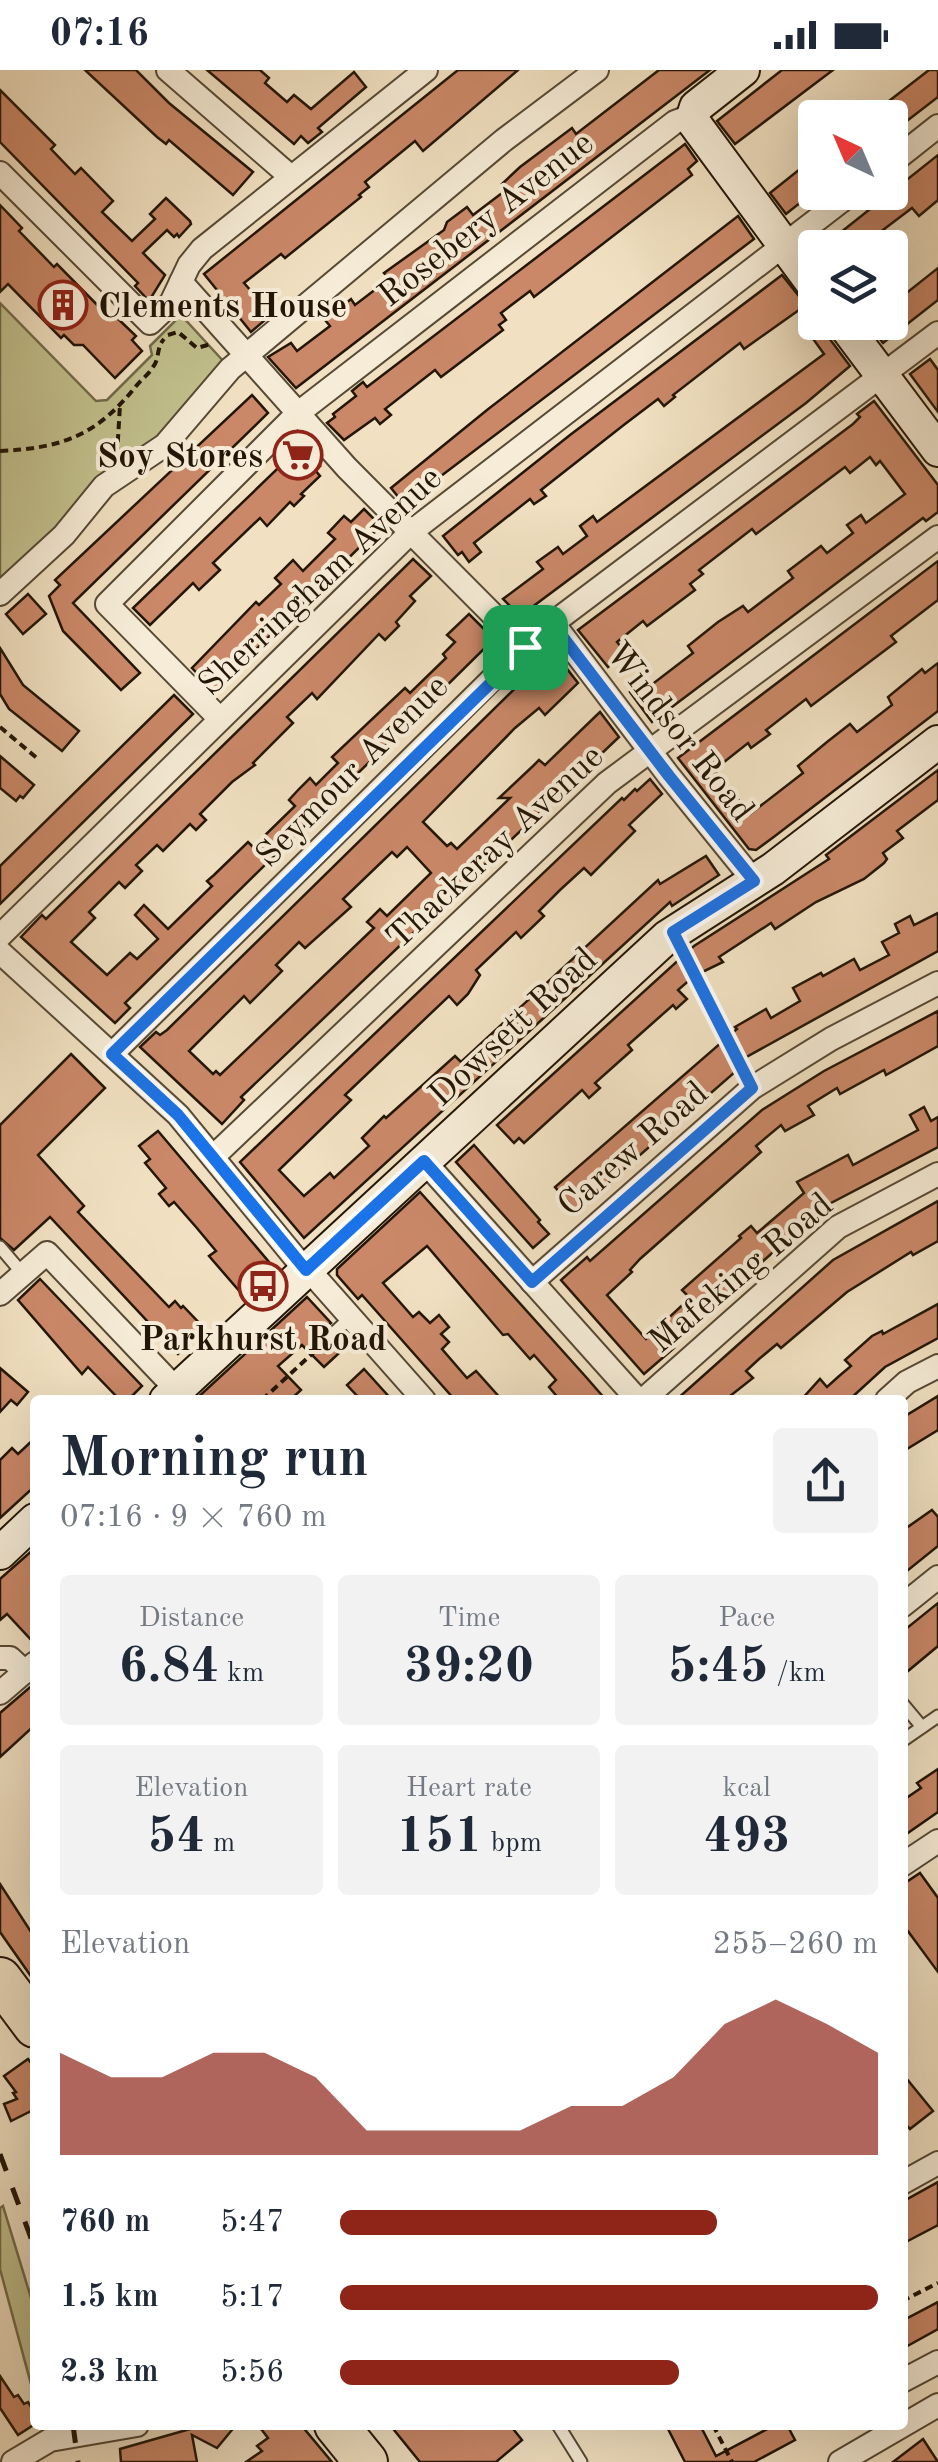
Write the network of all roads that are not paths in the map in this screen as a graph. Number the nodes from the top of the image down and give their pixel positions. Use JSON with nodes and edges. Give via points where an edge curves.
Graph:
{"nodes":[{"id":1,"x":168,"y":70,"type":"edge"},
{"id":2,"x":426,"y":70,"type":"edge"},
{"id":3,"x":597,"y":70,"type":"edge"},
{"id":4,"x":744,"y":70,"type":"edge"},
{"id":5,"x":691,"y":116,"type":"junction"},
{"id":6,"x":938,"y":126,"type":"edge"},
{"id":7,"x":908,"y":150,"type":"edge"},
{"id":8,"x":292,"y":178,"type":"junction"},
{"id":9,"x":3,"y":183,"type":"edge"},
{"id":10,"x":830,"y":210,"type":"edge"},
{"id":11,"x":784,"y":246,"type":"junction"},
{"id":12,"x":798,"y":264,"type":"edge"},
{"id":13,"x":181,"y":282,"type":"junction"},
{"id":14,"x":938,"y":333,"type":"edge"},
{"id":15,"x":855,"y":340,"type":"edge"},
{"id":16,"x":246,"y":356,"type":"junction"},
{"id":17,"x":882,"y":376,"type":"junction"},
{"id":18,"x":297,"y":414,"type":"junction"},
{"id":19,"x":938,"y":450,"type":"edge"},
{"id":20,"x":411,"y":532,"type":"junction"},
{"id":21,"x":938,"y":536,"type":"edge"},
{"id":22,"x":0,"y":594,"type":"edge"},
{"id":23,"x":552,"y":623,"type":"junction"},
{"id":24,"x":525,"y":647,"type":"junction"},
{"id":25,"x":220,"y":720,"type":"junction"},
{"id":26,"x":938,"y":742,"type":"edge"},
{"id":27,"x":652,"y":753,"type":"junction"},
{"id":28,"x":754,"y":881,"type":"junction"},
{"id":29,"x":0,"y":936,"type":"edge"},
{"id":30,"x":0,"y":952,"type":"edge"},
{"id":31,"x":938,"y":983,"type":"edge"},
{"id":32,"x":112,"y":1054,"type":"junction"},
{"id":33,"x":213,"y":1157,"type":"junction"},
{"id":34,"x":424,"y":1161,"type":"junction"},
{"id":35,"x":938,"y":1174,"type":"edge"},
{"id":36,"x":0,"y":1247,"type":"edge"},
{"id":37,"x":307,"y":1270,"type":"junction"},
{"id":38,"x":23,"y":1274,"type":"junction"},
{"id":39,"x":532,"y":1282,"type":"junction"},
{"id":40,"x":0,"y":1294,"type":"edge"},
{"id":41,"x":351,"y":1317,"type":"junction"},
{"id":42,"x":322,"y":1344,"type":"road end"},
{"id":43,"x":938,"y":1366,"type":"edge"},
{"id":44,"x":171,"y":1395,"type":"edge"},
{"id":45,"x":420,"y":1395,"type":"edge"},
{"id":46,"x":635,"y":1395,"type":"edge"},
{"id":47,"x":646,"y":1395,"type":"edge"},
{"id":48,"x":893,"y":1395,"type":"edge"},
{"id":49,"x":30,"y":1525,"type":"edge"},
{"id":50,"x":0,"y":1553,"type":"edge"},
{"id":51,"x":938,"y":1577,"type":"edge"},
{"id":52,"x":908,"y":1601,"type":"edge"},
{"id":53,"x":0,"y":1658,"type":"edge"},
{"id":54,"x":30,"y":1668,"type":"edge"},
{"id":55,"x":0,"y":1693,"type":"edge"},
{"id":56,"x":908,"y":1710,"type":"edge"},
{"id":57,"x":938,"y":1716,"type":"edge"},
{"id":58,"x":922,"y":1727,"type":"junction"},
{"id":59,"x":908,"y":1737,"type":"edge"},
{"id":60,"x":935,"y":1849,"type":"edge"},
{"id":61,"x":908,"y":1862,"type":"edge"},
{"id":62,"x":0,"y":1979,"type":"edge"},
{"id":63,"x":30,"y":2019,"type":"edge"},
{"id":64,"x":938,"y":2163,"type":"edge"},
{"id":65,"x":908,"y":2175,"type":"edge"},
{"id":66,"x":938,"y":2362,"type":"edge"},
{"id":67,"x":908,"y":2378,"type":"edge"},
{"id":68,"x":938,"y":2405,"type":"edge"},
{"id":69,"x":908,"y":2422,"type":"edge"},
{"id":70,"x":104,"y":2430,"type":"edge"},
{"id":71,"x":340,"y":2430,"type":"edge"},
{"id":72,"x":371,"y":2430,"type":"edge"},
{"id":73,"x":561,"y":2430,"type":"edge"},
{"id":74,"x":895,"y":2430,"type":"edge"},
{"id":75,"x":0,"y":2444,"type":"edge"},
{"id":76,"x":13,"y":2462,"type":"edge"},
{"id":77,"x":366,"y":2462,"type":"edge"},
{"id":78,"x":396,"y":2462,"type":"edge"},
{"id":79,"x":581,"y":2462,"type":"edge"},
{"id":80,"x":840,"y":2462,"type":"edge"}],
"edges":[{"from":1,"to":8,"type":"street"},
{"from":2,"to":8,"type":"street"},
{"from":3,"to":16,"type":"street"},
{"from":4,"to":5,"type":"street","name":"Rosebery Avenue"},
{"from":5,"to":11,"type":"street"},
{"from":5,"to":18,"type":"street","name":"Rosebery Avenue"},
{"from":6,"to":7,"type":"street"},
{"from":8,"to":13,"type":"street","via":[[202,249]]},
{"from":9,"to":13,"type":"street","via":[[157,331]]},
{"from":10,"to":11,"type":"street","name":"Sherringham Avenue"},
{"from":11,"to":12,"type":"street"},
{"from":11,"to":20,"type":"street","name":"Sherringham Avenue"},
{"from":13,"to":16,"type":"street"},
{"from":14,"to":17,"type":"street","name":"Seymour Avenue"},
{"from":15,"to":17,"type":"street"},
{"from":16,"to":18,"type":"street"},
{"from":16,"to":22,"type":"street","via":[[165,445],[95,495],[64,535]]},
{"from":17,"to":19,"type":"street"},
{"from":17,"to":23,"type":"street","name":"Seymour Avenue"},
{"from":18,"to":20,"type":"street"},
{"from":18,"to":25,"type":"street","name":"Rosebery Avenue","via":[[107,604]]},
{"from":20,"to":24,"type":"street"},
{"from":20,"to":25,"type":"street","name":"Sherringham Avenue"},
{"from":21,"to":27,"type":"street","name":"Thackeray Avenue"},
{"from":23,"to":24,"type":"street","name":"Seymour Avenue"},
{"from":23,"to":27,"type":"street","name":"Windsor Road"},
{"from":24,"to":32,"type":"street","name":"Seymour Avenue"},
{"from":25,"to":29,"type":"street","name":"Sherringham Avenue"},
{"from":26,"to":28,"type":"street","name":"Dowsett Road"},
{"from":27,"to":28,"type":"street","name":"Windsor Road"},
{"from":27,"to":33,"type":"street","name":"Thackeray Avenue","via":[[607,783]]},
{"from":28,"to":34,"type":"street","name":"Dowsett Road","via":[[673,932]]},
{"from":30,"to":32,"type":"street"},
{"from":31,"to":39,"type":"street","name":"Carew Road","via":[[752,1088]]},
{"from":32,"to":33,"type":"street"},
{"from":33,"to":37,"type":"street"},
{"from":34,"to":37,"type":"street","name":"Dowsett Road"},
{"from":34,"to":39,"type":"street"},
{"from":35,"to":47,"type":"street","name":"Mafeking Road","via":[[838,1227]]},
{"from":36,"to":38,"type":"lane"},
{"from":37,"to":41,"type":"street"},
{"from":37,"to":44,"type":"street","name":"Dowsett Road"},
{"from":38,"to":40,"type":"street"},
{"from":38,"to":44,"type":"street","via":[[47,1254]]},
{"from":39,"to":46,"type":"street"},
{"from":41,"to":42,"type":"lane"},
{"from":41,"to":45,"type":"street"},
{"from":43,"to":48,"type":"street"},
{"from":49,"to":50,"type":"street"},
{"from":51,"to":52,"type":"street"},
{"from":53,"to":54,"type":"street"},
{"from":54,"to":55,"type":"street"},
{"from":56,"to":58,"type":"lane"},
{"from":57,"to":58,"type":"lane"},
{"from":58,"to":59,"type":"lane"},
{"from":60,"to":61,"type":"street"},
{"from":62,"to":63,"type":"highway"},
{"from":64,"to":65,"type":"street"},
{"from":66,"to":67,"type":"street"},
{"from":68,"to":69,"type":"street"},
{"from":70,"to":76,"type":"street","via":[[50,2440]]},
{"from":71,"to":77,"type":"highway"},
{"from":72,"to":78,"type":"highway"},
{"from":73,"to":79,"type":"lane"},
{"from":74,"to":80,"type":"street"},
{"from":75,"to":76,"type":"street"}]}
